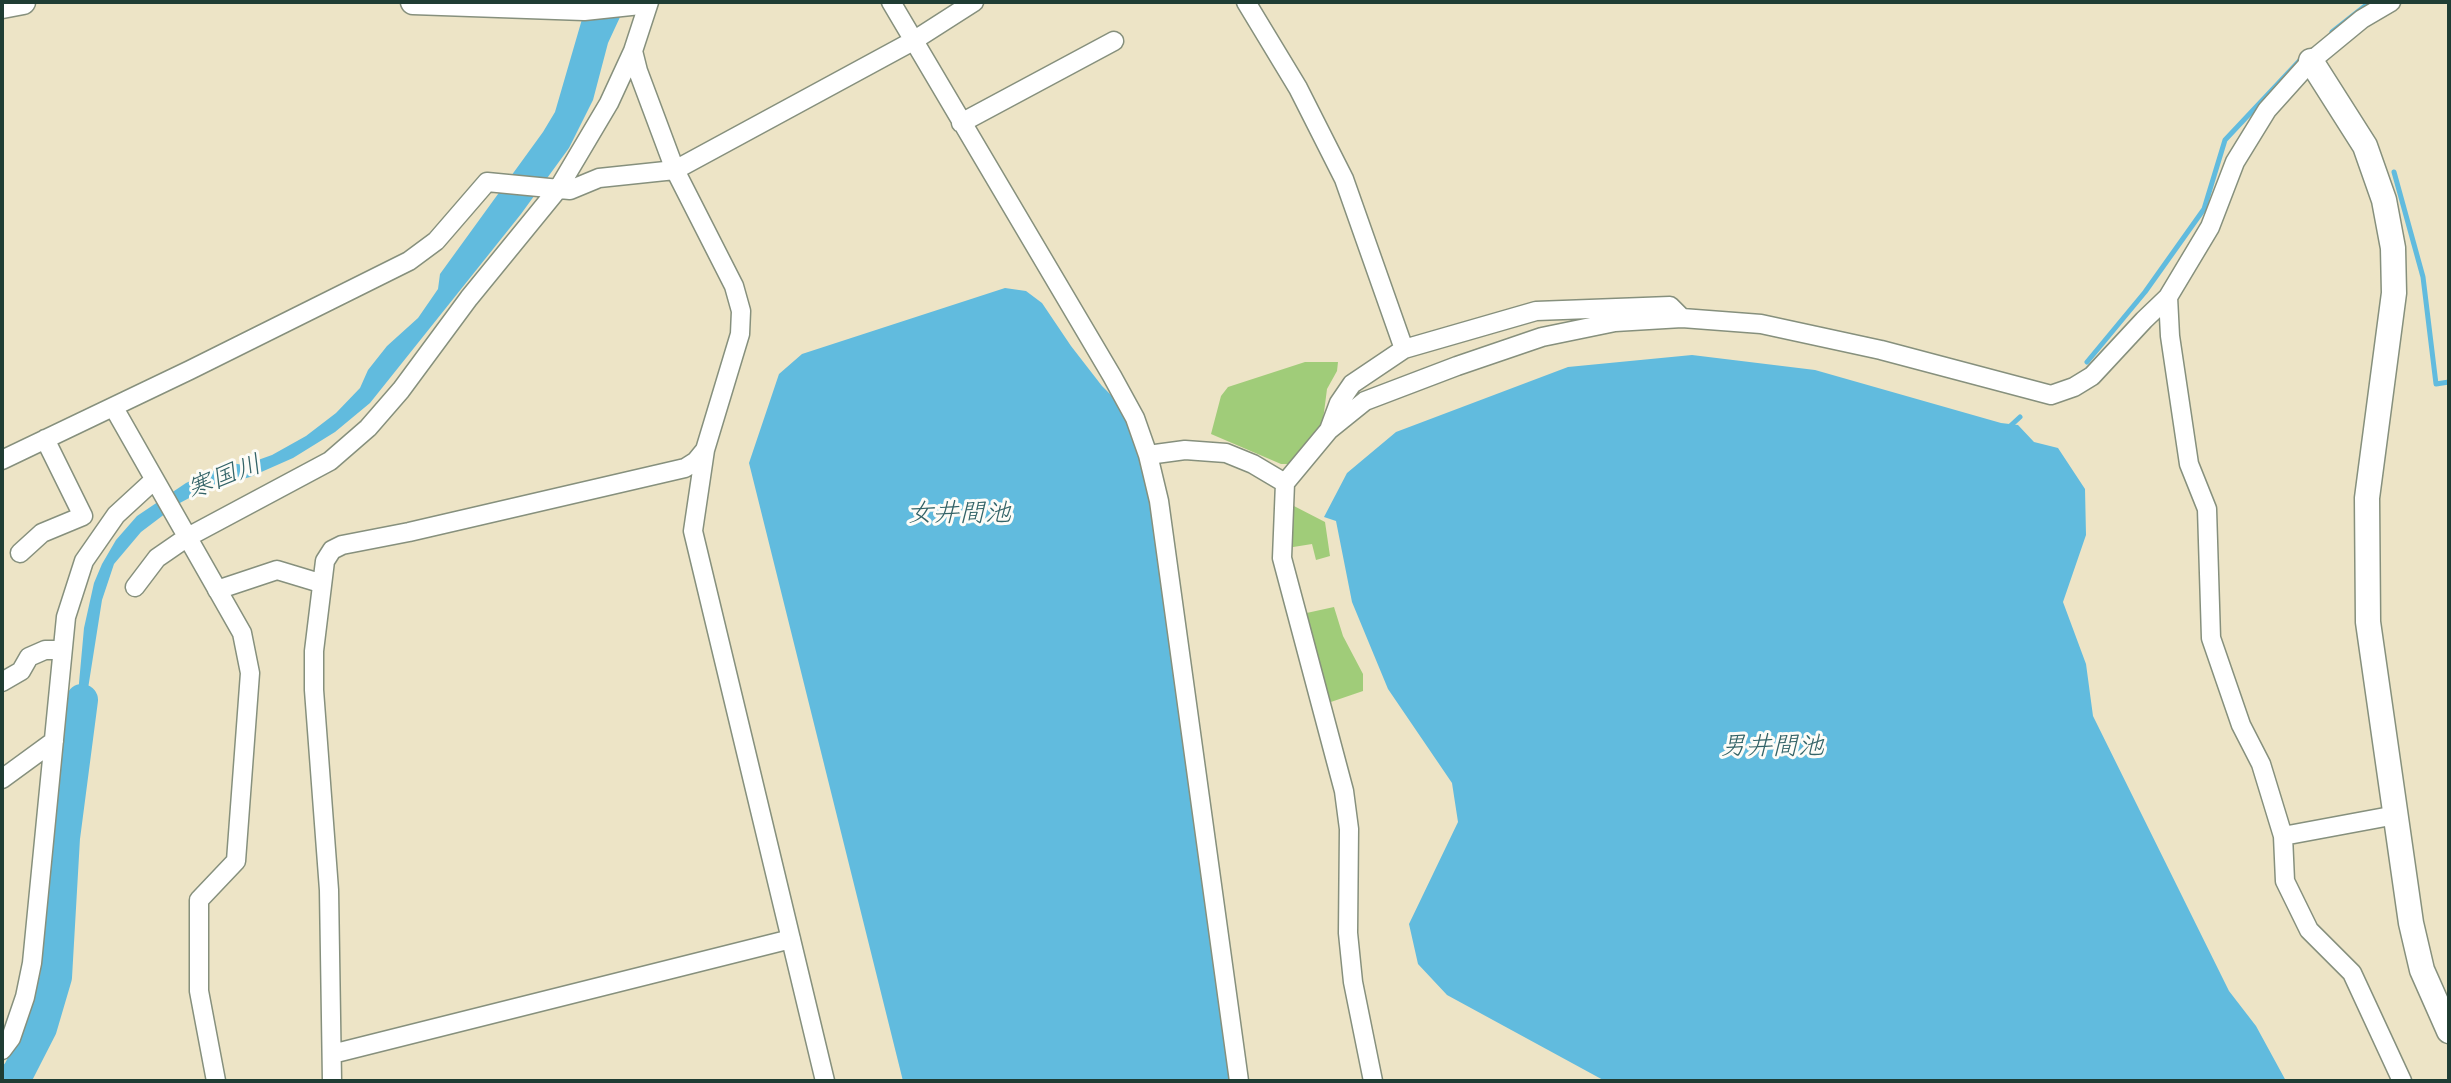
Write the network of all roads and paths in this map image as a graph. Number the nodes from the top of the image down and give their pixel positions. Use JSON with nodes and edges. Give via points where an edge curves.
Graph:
{"nodes":[{"id":1,"x":23,"y":2,"type":"edge"},
{"id":2,"x":413,"y":2,"type":"edge"},
{"id":3,"x":891,"y":2,"type":"edge"},
{"id":4,"x":974,"y":2,"type":"edge"},
{"id":5,"x":1246,"y":2,"type":"edge"},
{"id":6,"x":2391,"y":2,"type":"edge"},
{"id":7,"x":642,"y":3,"type":"edge"},
{"id":8,"x":2,"y":6,"type":"edge"},
{"id":9,"x":913,"y":41,"type":"junction"},
{"id":10,"x":1114,"y":41,"type":"dead end"},
{"id":11,"x":633,"y":51,"type":"junction"},
{"id":12,"x":2311,"y":61,"type":"junction"},
{"id":13,"x":961,"y":123,"type":"junction"},
{"id":14,"x":675,"y":170,"type":"junction"},
{"id":15,"x":552,"y":188,"type":"junction"},
{"id":16,"x":2168,"y":297,"type":"junction"},
{"id":17,"x":1682,"y":318,"type":"junction"},
{"id":18,"x":1404,"y":349,"type":"junction"},
{"id":19,"x":114,"y":408,"type":"junction"},
{"id":20,"x":1329,"y":430,"type":"junction"},
{"id":21,"x":45,"y":439,"type":"junction"},
{"id":22,"x":705,"y":450,"type":"junction"},
{"id":23,"x":1148,"y":455,"type":"junction"},
{"id":24,"x":2,"y":460,"type":"edge"},
{"id":25,"x":1285,"y":483,"type":"junction"},
{"id":26,"x":156,"y":485,"type":"junction"},
{"id":27,"x":183,"y":533,"type":"junction"},
{"id":28,"x":20,"y":553,"type":"dead end"},
{"id":29,"x":320,"y":583,"type":"junction"},
{"id":30,"x":135,"y":587,"type":"dead end"},
{"id":31,"x":217,"y":590,"type":"junction"},
{"id":32,"x":62,"y":650,"type":"junction"},
{"id":33,"x":2,"y":682,"type":"edge"},
{"id":34,"x":54,"y":741,"type":"junction"},
{"id":35,"x":2,"y":779,"type":"edge"},
{"id":36,"x":2396,"y":815,"type":"junction"},
{"id":37,"x":2283,"y":836,"type":"junction"},
{"id":38,"x":791,"y":939,"type":"junction"},
{"id":39,"x":2449,"y":1031,"type":"edge"},
{"id":40,"x":2,"y":1050,"type":"edge"},
{"id":41,"x":332,"y":1054,"type":"junction"},
{"id":42,"x":216,"y":1081,"type":"edge"},
{"id":43,"x":332,"y":1081,"type":"edge"},
{"id":44,"x":825,"y":1081,"type":"edge"},
{"id":45,"x":1239,"y":1081,"type":"edge"},
{"id":46,"x":1373,"y":1081,"type":"edge"},
{"id":47,"x":2402,"y":1081,"type":"edge"}],
"edges":[{"from":1,"to":8,"type":"street"},
{"from":2,"to":7,"type":"street","via":[[584,8]]},
{"from":3,"to":9,"type":"street"},
{"from":4,"to":9,"type":"street"},
{"from":5,"to":18,"type":"street","via":[[1339,167]]},
{"from":6,"to":12,"type":"street"},
{"from":7,"to":11,"type":"street"},
{"from":9,"to":13,"type":"street"},
{"from":9,"to":14,"type":"street"},
{"from":10,"to":13,"type":"street"},
{"from":11,"to":14,"type":"street"},
{"from":11,"to":15,"type":"street","via":[[609,103]]},
{"from":12,"to":16,"type":"street","via":[[2267,110],[2235,162],[2210,227]]},
{"from":12,"to":36,"type":"street","via":[[2365,146],[2384,200],[2393,248],[2394,293],[2367,498],[2366,560],[2368,622]]},
{"from":13,"to":23,"type":"street","via":[[1112,376]]},
{"from":14,"to":15,"type":"street","via":[[599,178],[570,190]]},
{"from":14,"to":22,"type":"street","via":[[734,286],[741,311],[740,334]]},
{"from":15,"to":19,"type":"street","via":[[487,182],[436,241],[409,261]]},
{"from":15,"to":27,"type":"street","via":[[368,428],[330,461]]},
{"from":16,"to":17,"type":"street","via":[[2092,376],[2051,395],[1761,324]]},
{"from":16,"to":37,"type":"street","via":[[2189,464],[2207,509],[2211,638]]},
{"from":17,"to":18,"type":"street","via":[[1670,306],[1536,311]]},
{"from":17,"to":20,"type":"street","via":[[1615,322],[1542,337],[1365,401]]},
{"from":18,"to":20,"type":"street","via":[[1352,384]]},
{"from":19,"to":21,"type":"street"},
{"from":19,"to":26,"type":"street"},
{"from":20,"to":25,"type":"street"},
{"from":21,"to":24,"type":"street"},
{"from":21,"to":28,"type":"street","via":[[83,516],[42,533]]},
{"from":22,"to":29,"type":"street","via":[[685,468],[655,476],[342,545],[325,561]]},
{"from":22,"to":38,"type":"street","via":[[693,531]]},
{"from":23,"to":25,"type":"street","via":[[1185,450],[1226,453]]},
{"from":23,"to":45,"type":"street","via":[[1159,501]]},
{"from":25,"to":46,"type":"street","via":[[1282,558],[1344,791],[1348,933]]},
{"from":26,"to":27,"type":"street"},
{"from":26,"to":32,"type":"street","via":[[116,515],[84,561],[66,617]]},
{"from":27,"to":30,"type":"street"},
{"from":27,"to":31,"type":"street"},
{"from":29,"to":31,"type":"street","via":[[277,570]]},
{"from":29,"to":41,"type":"street","via":[[314,690],[329,890]]},
{"from":31,"to":42,"type":"street","via":[[242,633],[250,673],[236,861],[199,900],[199,991]]},
{"from":32,"to":33,"type":"street","via":[[29,657],[21,671]]},
{"from":32,"to":34,"type":"street"},
{"from":34,"to":35,"type":"street"},
{"from":34,"to":40,"type":"street","via":[[32,963],[11,1038]]},
{"from":36,"to":37,"type":"street"},
{"from":36,"to":39,"type":"street","via":[[2422,970]]},
{"from":37,"to":47,"type":"street","via":[[2285,881],[2309,930],[2352,973]]},
{"from":38,"to":41,"type":"street"},
{"from":38,"to":44,"type":"street"},
{"from":41,"to":43,"type":"street"}]}
